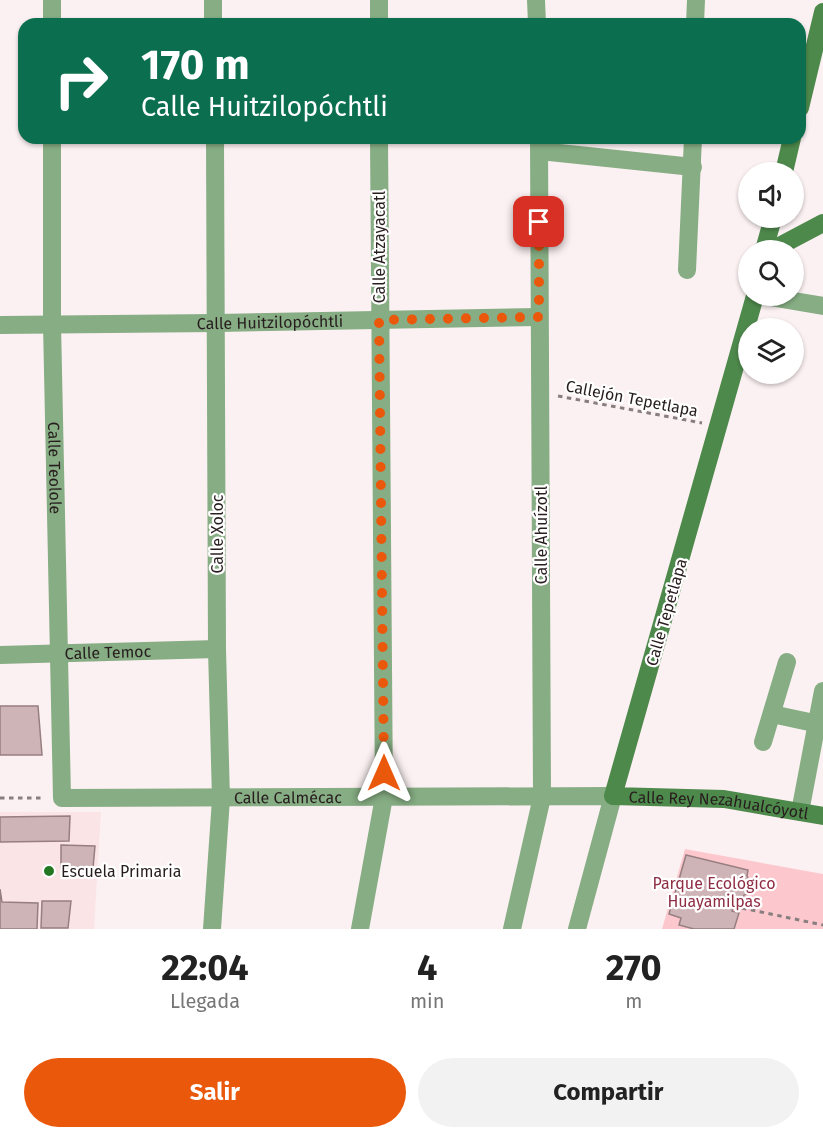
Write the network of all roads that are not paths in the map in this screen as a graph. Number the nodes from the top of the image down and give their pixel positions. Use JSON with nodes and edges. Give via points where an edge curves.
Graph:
{"nodes":[{"id":1,"x":52,"y":0,"type":"edge"},
{"id":2,"x":213,"y":0,"type":"edge"},
{"id":3,"x":379,"y":0,"type":"edge"},
{"id":4,"x":536,"y":0,"type":"edge"},
{"id":5,"x":696,"y":0,"type":"edge"},
{"id":6,"x":823,"y":12,"type":"edge"},
{"id":7,"x":52,"y":18,"type":"edge"},
{"id":8,"x":213,"y":18,"type":"edge"},
{"id":9,"x":379,"y":18,"type":"edge"},
{"id":10,"x":537,"y":18,"type":"edge"},
{"id":11,"x":695,"y":18,"type":"edge"},
{"id":12,"x":806,"y":83,"type":"edge"},
{"id":13,"x":52,"y":144,"type":"edge"},
{"id":14,"x":215,"y":144,"type":"edge"},
{"id":15,"x":379,"y":144,"type":"edge"},
{"id":16,"x":540,"y":144,"type":"edge"},
{"id":17,"x":693,"y":144,"type":"edge"},
{"id":18,"x":791,"y":144,"type":"edge"},
{"id":19,"x":786,"y":162,"type":"edge"},
{"id":20,"x":693,"y":167,"type":"junction"},
{"id":21,"x":823,"y":223,"type":"edge"},
{"id":22,"x":791,"y":240,"type":"edge"},
{"id":23,"x":687,"y":270,"type":"dead end"},
{"id":24,"x":804,"y":303,"type":"edge"},
{"id":25,"x":752,"y":306,"type":"edge"},
{"id":26,"x":823,"y":306,"type":"edge"},
{"id":27,"x":539,"y":317,"type":"junction"},
{"id":28,"x":379,"y":320,"type":"junction"},
{"id":29,"x":217,"y":323,"type":"junction"},
{"id":30,"x":52,"y":324,"type":"junction"},
{"id":31,"x":0,"y":325,"type":"edge"},
{"id":32,"x":217,"y":649,"type":"junction"},
{"id":33,"x":59,"y":654,"type":"junction"},
{"id":34,"x":0,"y":655,"type":"edge"},
{"id":35,"x":787,"y":662,"type":"dead end"},
{"id":36,"x":823,"y":690,"type":"edge"},
{"id":37,"x":772,"y":714,"type":"junction"},
{"id":38,"x":820,"y":724,"type":"edge"},
{"id":39,"x":763,"y":742,"type":"dead end"},
{"id":40,"x":542,"y":796,"type":"junction"},
{"id":41,"x":613,"y":796,"type":"junction"},
{"id":42,"x":384,"y":797,"type":"junction"},
{"id":43,"x":62,"y":798,"type":"joint"},
{"id":44,"x":221,"y":799,"type":"junction"},
{"id":45,"x":800,"y":812,"type":"junction"},
{"id":46,"x":823,"y":816,"type":"edge"},
{"id":47,"x":212,"y":929,"type":"edge"},
{"id":48,"x":360,"y":929,"type":"edge"},
{"id":49,"x":512,"y":929,"type":"edge"},
{"id":50,"x":577,"y":929,"type":"edge"}],
"edges":[{"from":1,"to":7,"type":"street"},
{"from":2,"to":8,"type":"street"},
{"from":3,"to":9,"type":"street"},
{"from":4,"to":10,"type":"street"},
{"from":5,"to":11,"type":"street"},
{"from":6,"to":12,"type":"street"},
{"from":13,"to":30,"type":"street","name":"Calle Teolole"},
{"from":14,"to":29,"type":"street","name":"Calle Xoloc"},
{"from":15,"to":28,"type":"street","name":"Calle Atzayacatl"},
{"from":16,"to":20,"type":"street"},
{"from":16,"to":27,"type":"street","name":"Calle Ahuízotl"},
{"from":17,"to":20,"type":"street"},
{"from":18,"to":19,"type":"street"},
{"from":20,"to":23,"type":"street"},
{"from":21,"to":22,"type":"street"},
{"from":24,"to":26,"type":"street"},
{"from":25,"to":41,"type":"street","name":"Calle Tepetlapa"},
{"from":27,"to":28,"type":"street","name":"Calle Huitzilopóchtli"},
{"from":27,"to":40,"type":"street","name":"Calle Ahuízotl"},
{"from":28,"to":29,"type":"street","name":"Calle Huitzilopóchtli"},
{"from":28,"to":42,"type":"street","name":"Calle Atzayacatl"},
{"from":29,"to":30,"type":"street","name":"Calle Huitzilopóchtli"},
{"from":29,"to":32,"type":"street","name":"Calle Xoloc"},
{"from":30,"to":31,"type":"street","name":"Calle Huitzilopóchtli"},
{"from":30,"to":33,"type":"street","name":"Calle Teolole"},
{"from":32,"to":33,"type":"street","name":"Calle Temoc"},
{"from":32,"to":44,"type":"street","name":"Calle Xoloc"},
{"from":33,"to":34,"type":"street","name":"Calle Temoc"},
{"from":33,"to":43,"type":"street","name":"Calle Teolole"},
{"from":35,"to":37,"type":"street"},
{"from":36,"to":38,"type":"street"},
{"from":37,"to":38,"type":"street"},
{"from":37,"to":39,"type":"street"},
{"from":38,"to":45,"type":"street"},
{"from":40,"to":41,"type":"street","name":"Calle Calmécac"},
{"from":40,"to":42,"type":"street","name":"Calle Calmécac"},
{"from":40,"to":49,"type":"street","name":"Calle Ahuízotl"},
{"from":41,"to":45,"type":"street","name":"Calle Rey Nezahualcóyotl","via":[[724,800]]},
{"from":41,"to":50,"type":"street","name":"Calle Tepetlapa"},
{"from":42,"to":44,"type":"street","name":"Calle Calmécac"},
{"from":42,"to":48,"type":"street","name":"Calle Atzayacatl"},
{"from":43,"to":44,"type":"street","name":"Calle Calmécac"},
{"from":44,"to":47,"type":"street","name":"Calle Xoloc"},
{"from":45,"to":46,"type":"street","name":"Calle Rey Nezahualcóyotl"}]}
